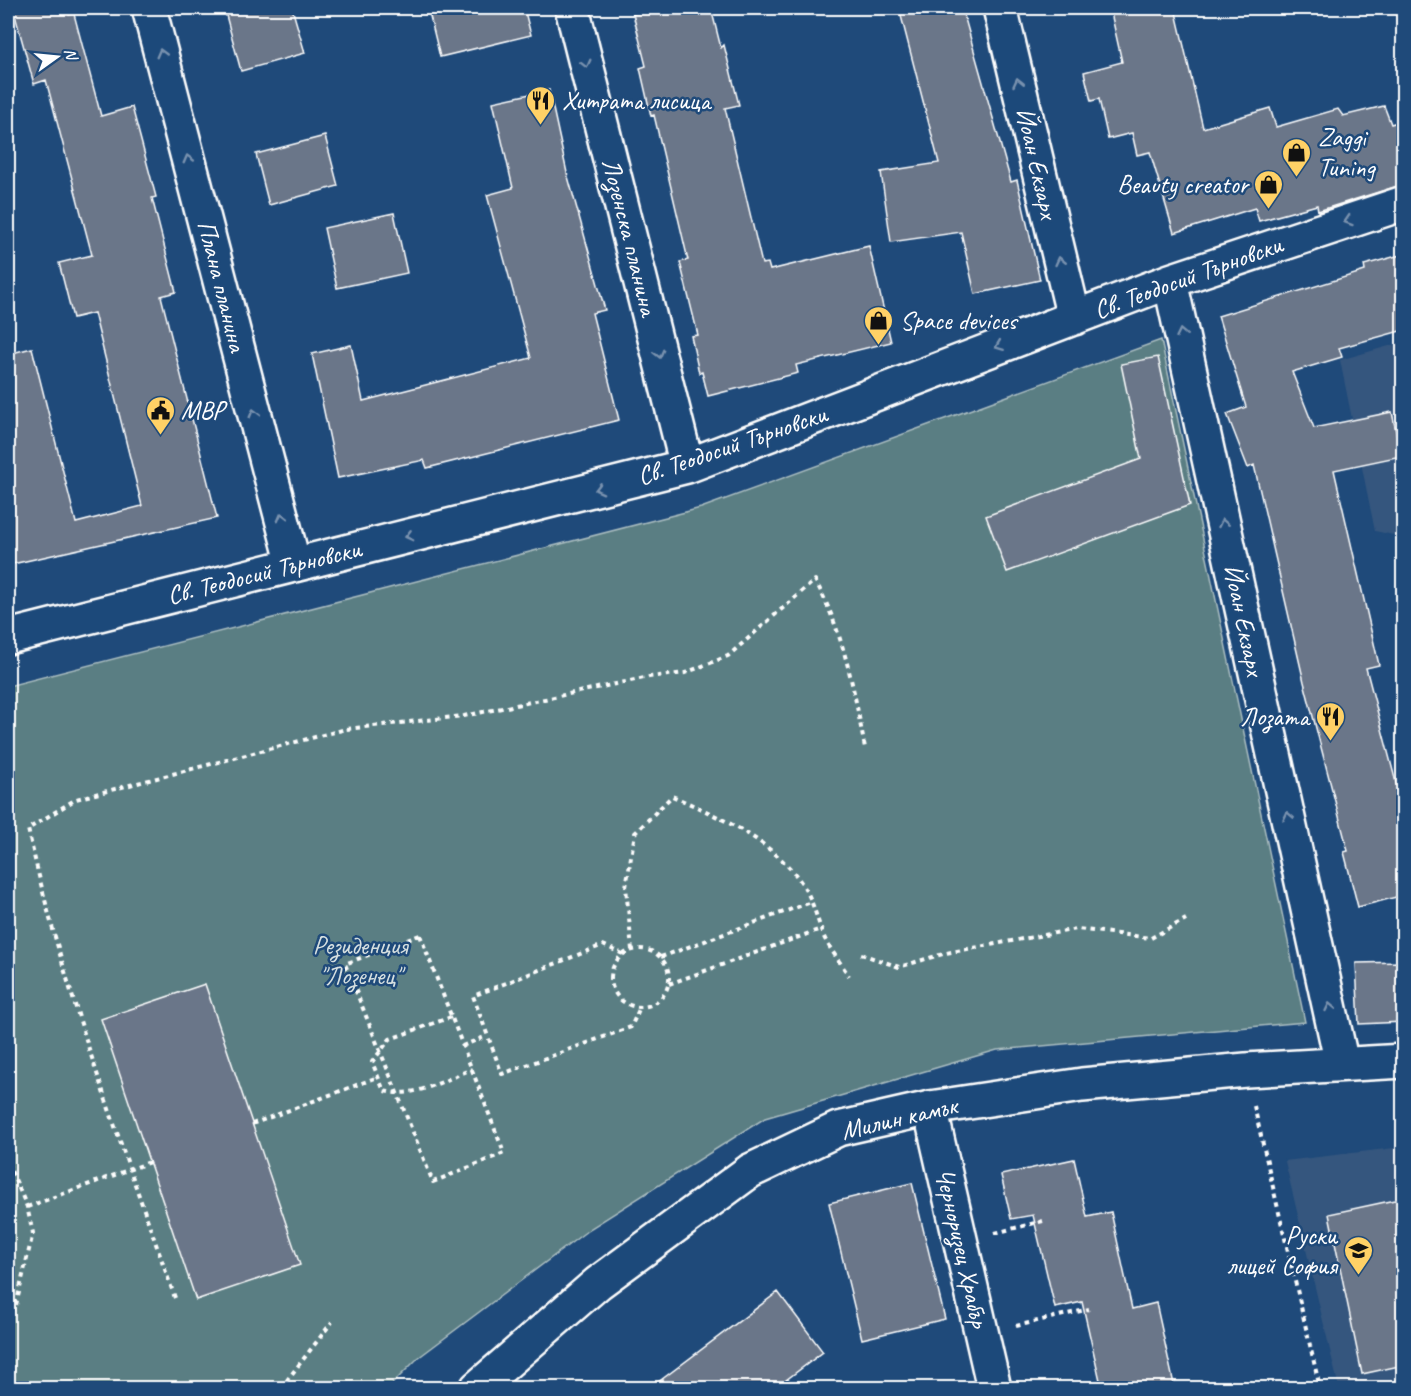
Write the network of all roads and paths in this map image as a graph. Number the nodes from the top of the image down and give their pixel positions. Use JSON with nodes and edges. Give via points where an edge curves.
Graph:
{"nodes":[{"id":1,"x":149,"y":8,"type":"edge"},
{"id":2,"x":572,"y":8,"type":"edge"},
{"id":3,"x":1000,"y":8,"type":"edge"},
{"id":4,"x":1404,"y":203,"type":"edge"},
{"id":5,"x":1170,"y":281,"type":"junction"},
{"id":6,"x":1074,"y":318,"type":"junction"},
{"id":7,"x":687,"y":466,"type":"junction"},
{"id":8,"x":294,"y":565,"type":"junction"},
{"id":9,"x":8,"y":637,"type":"edge"},
{"id":10,"x":865,"y":748,"type":"dead end"},
{"id":11,"x":811,"y":902,"type":"junction"},
{"id":12,"x":1186,"y":919,"type":"dead end"},
{"id":13,"x":821,"y":929,"type":"junction"},
{"id":14,"x":632,"y":950,"type":"junction"},
{"id":15,"x":623,"y":954,"type":"junction"},
{"id":16,"x":861,"y":954,"type":"dead end"},
{"id":17,"x":661,"y":957,"type":"junction"},
{"id":18,"x":849,"y":976,"type":"dead end"},
{"id":19,"x":669,"y":984,"type":"junction"},
{"id":20,"x":640,"y":1007,"type":"junction"},
{"id":21,"x":451,"y":1017,"type":"junction"},
{"id":22,"x":487,"y":1036,"type":"junction"},
{"id":23,"x":462,"y":1046,"type":"junction"},
{"id":24,"x":380,"y":1050,"type":"junction"},
{"id":25,"x":1404,"y":1061,"type":"edge"},
{"id":26,"x":1342,"y":1064,"type":"junction"},
{"id":27,"x":472,"y":1070,"type":"junction"},
{"id":28,"x":1246,"y":1070,"type":"junction"},
{"id":29,"x":378,"y":1077,"type":"junction"},
{"id":30,"x":398,"y":1095,"type":"junction"},
{"id":31,"x":930,"y":1108,"type":"junction"},
{"id":32,"x":252,"y":1124,"type":"dead end"},
{"id":33,"x":150,"y":1162,"type":"dead end"},
{"id":34,"x":8,"y":1163,"type":"edge"},
{"id":35,"x":130,"y":1169,"type":"junction"},
{"id":36,"x":27,"y":1207,"type":"junction"},
{"id":37,"x":1047,"y":1220,"type":"dead end"},
{"id":38,"x":984,"y":1236,"type":"dead end"},
{"id":39,"x":175,"y":1298,"type":"dead end"},
{"id":40,"x":1089,"y":1309,"type":"dead end"},
{"id":41,"x":8,"y":1315,"type":"edge"},
{"id":42,"x":332,"y":1322,"type":"dead end"},
{"id":43,"x":981,"y":1334,"type":"junction"},
{"id":44,"x":280,"y":1389,"type":"edge"},
{"id":45,"x":477,"y":1389,"type":"edge"},
{"id":46,"x":994,"y":1389,"type":"edge"},
{"id":47,"x":1320,"y":1389,"type":"edge"}],
"edges":[{"from":8,"to":1,"type":"street","name":"Плана планина","one_way":true},
{"from":2,"to":7,"type":"street","name":"Лозенска планина","one_way":true},
{"from":6,"to":3,"type":"street","name":"Йоан Екзарх","one_way":true},
{"from":4,"to":5,"type":"street","name":"Св. Теодосий Търновски","one_way":true},
{"from":5,"to":6,"type":"street","name":"Св. Теодосий Търновски"},
{"from":26,"to":5,"type":"street","name":"Йоан Екзарх","one_way":true},
{"from":6,"to":7,"type":"street","name":"Св. Теодосий Търновски","one_way":true},
{"from":7,"to":8,"type":"street","name":"Св. Теодосий Търновски","one_way":true},
{"from":8,"to":9,"type":"street","name":"Св. Теодосий Търновски"},
{"from":10,"to":35,"type":"path","via":[[834,615],[815,580],[728,656],[685,673],[464,716],[346,729],[76,799],[28,829],[41,891]]},
{"from":11,"to":13,"type":"path"},
{"from":11,"to":14,"type":"path","via":[[796,877],[753,837],[672,796],[635,833],[626,887]]},
{"from":11,"to":17,"type":"path"},
{"from":12,"to":16,"type":"path","via":[[1151,938],[1077,928],[946,953],[899,967]]},
{"from":13,"to":18,"type":"path"},
{"from":13,"to":19,"type":"path"},
{"from":14,"to":15,"type":"path"},
{"from":14,"to":17,"type":"path","via":[[643,948]]},
{"from":15,"to":20,"type":"path","via":[[613,968],[613,986],[623,1001]]},
{"from":15,"to":22,"type":"path","via":[[603,945],[473,996]]},
{"from":17,"to":19,"type":"path","via":[[670,974]]},
{"from":19,"to":20,"type":"path","via":[[658,1001]]},
{"from":20,"to":22,"type":"path","via":[[631,1027],[502,1074]]},
{"from":21,"to":23,"type":"path"},
{"from":21,"to":24,"type":"path","via":[[390,1039]]},
{"from":21,"to":24,"type":"path","via":[[420,935],[345,964]]},
{"from":22,"to":23,"type":"path"},
{"from":23,"to":27,"type":"path"},
{"from":24,"to":29,"type":"path","via":[[372,1062]]},
{"from":24,"to":30,"type":"path"},
{"from":25,"to":26,"type":"street","name":"Милин камък"},
{"from":26,"to":28,"type":"street","name":"Милин камък"},
{"from":27,"to":30,"type":"path"},
{"from":27,"to":30,"type":"path","via":[[504,1153],[433,1182]]},
{"from":28,"to":31,"type":"street","name":"Милин камък","via":[[1082,1085]]},
{"from":28,"to":47,"type":"path"},
{"from":29,"to":30,"type":"path","via":[[384,1091]]},
{"from":29,"to":32,"type":"path"},
{"from":31,"to":43,"type":"street","name":"Черноризец Храбър"},
{"from":31,"to":45,"type":"street","name":"Милин камък","via":[[838,1129],[750,1171],[598,1283]]},
{"from":33,"to":35,"type":"path"},
{"from":34,"to":36,"type":"path"},
{"from":35,"to":36,"type":"path"},
{"from":35,"to":39,"type":"path"},
{"from":36,"to":41,"type":"path","via":[[33,1233],[16,1305]]},
{"from":37,"to":38,"type":"path"},
{"from":40,"to":43,"type":"path"},
{"from":42,"to":44,"type":"path"},
{"from":43,"to":46,"type":"street","name":"Черноризец Храбър"}]}
